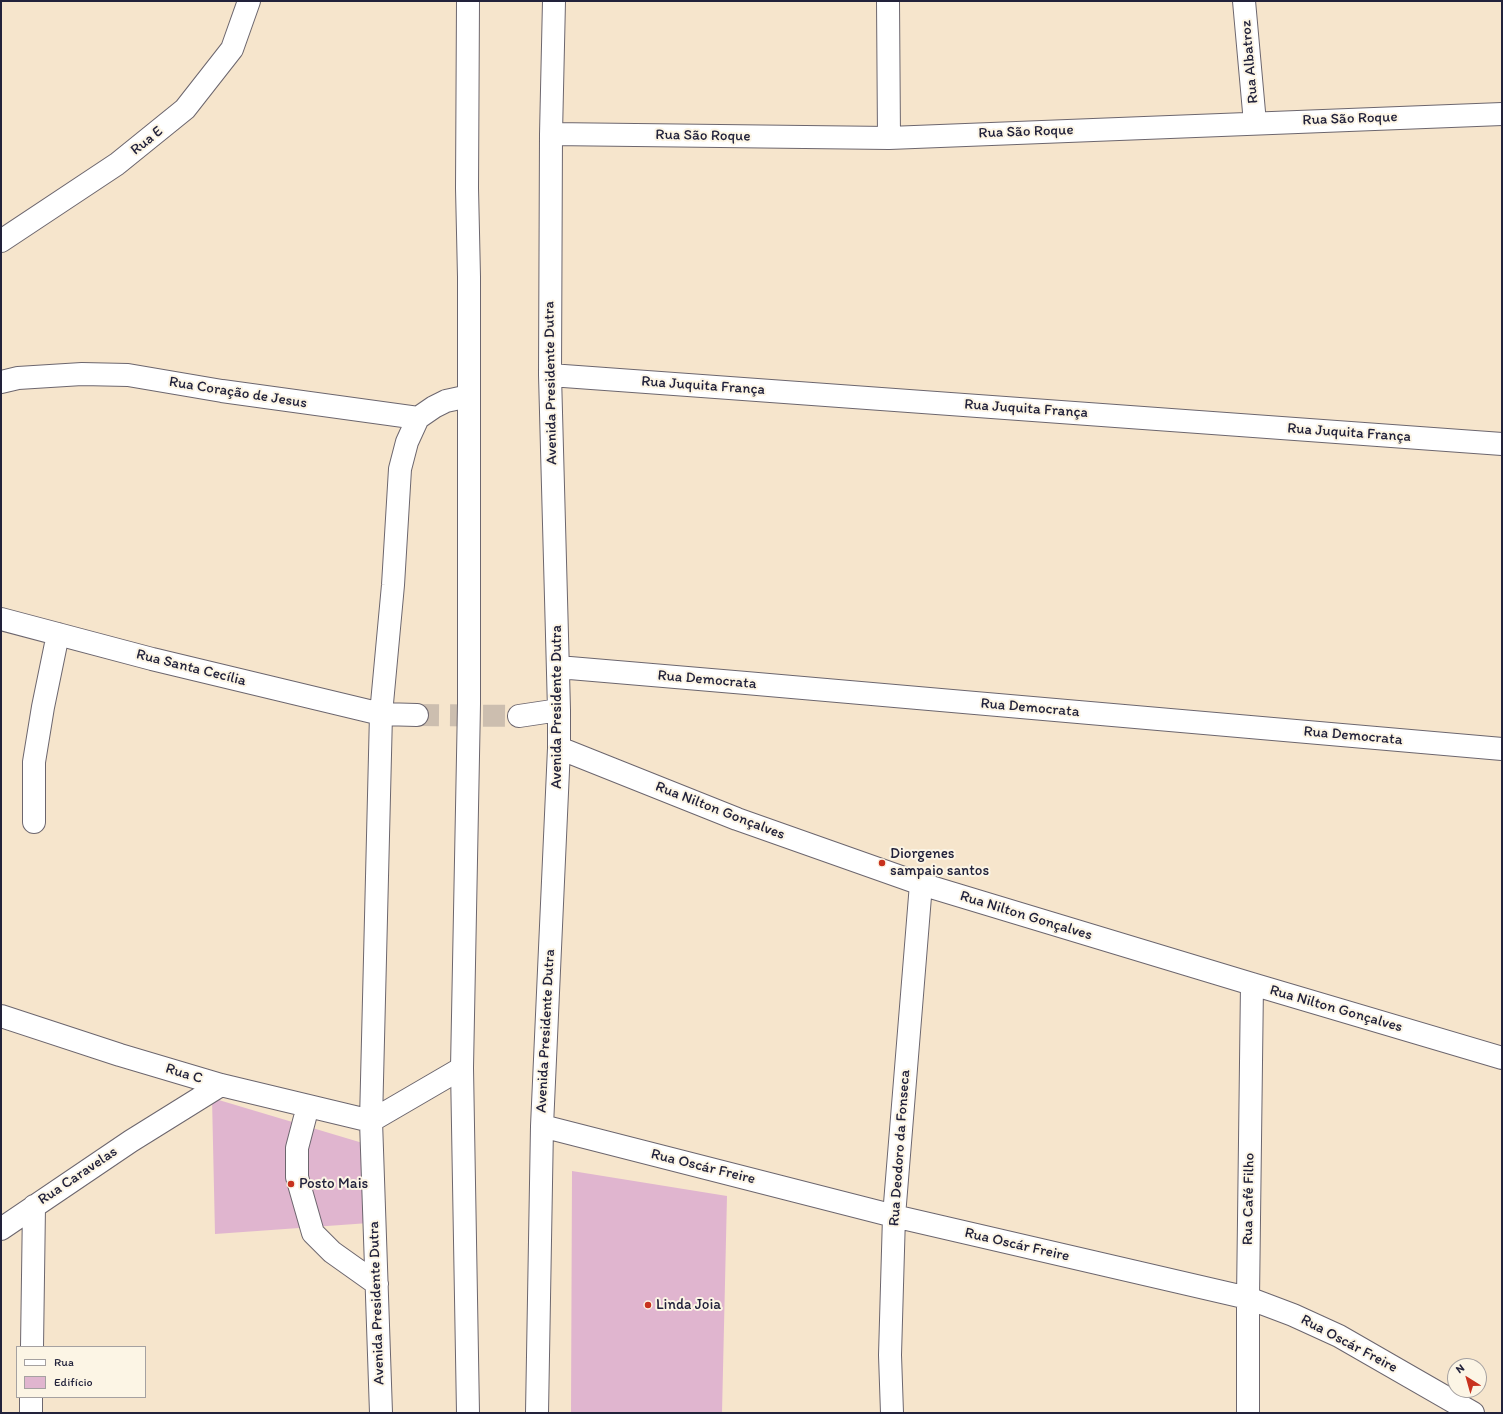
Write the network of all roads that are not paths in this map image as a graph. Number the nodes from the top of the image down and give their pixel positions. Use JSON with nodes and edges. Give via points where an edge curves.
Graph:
{"nodes":[{"id":1,"x":250,"y":1,"type":"edge"},
{"id":2,"x":468,"y":1,"type":"edge"},
{"id":3,"x":554,"y":1,"type":"edge"},
{"id":4,"x":888,"y":1,"type":"edge"},
{"id":5,"x":1244,"y":1,"type":"edge"},
{"id":6,"x":1502,"y":114,"type":"edge"},
{"id":7,"x":1255,"y":123,"type":"junction"},
{"id":8,"x":551,"y":134,"type":"junction"},
{"id":9,"x":889,"y":138,"type":"junction"},
{"id":10,"x":1,"y":241,"type":"edge"},
{"id":11,"x":550,"y":375,"type":"junction"},
{"id":12,"x":1,"y":382,"type":"edge"},
{"id":13,"x":469,"y":396,"type":"junction"},
{"id":14,"x":418,"y":418,"type":"junction"},
{"id":15,"x":1502,"y":444,"type":"edge"},
{"id":16,"x":1,"y":619,"type":"edge"},
{"id":17,"x":58,"y":634,"type":"junction"},
{"id":18,"x":558,"y":667,"type":"junction"},
{"id":19,"x":559,"y":710,"type":"junction"},
{"id":20,"x":381,"y":714,"type":"junction"},
{"id":21,"x":417,"y":715,"type":"tunnel mouth"},
{"id":22,"x":519,"y":716,"type":"tunnel mouth"},
{"id":23,"x":559,"y":748,"type":"junction"},
{"id":24,"x":1502,"y":749,"type":"edge"},
{"id":25,"x":34,"y":822,"type":"dead end"},
{"id":26,"x":921,"y":884,"type":"junction"},
{"id":27,"x":1252,"y":984,"type":"junction"},
{"id":28,"x":1,"y":1016,"type":"edge"},
{"id":29,"x":1502,"y":1058,"type":"edge"},
{"id":30,"x":462,"y":1068,"type":"junction"},
{"id":31,"x":222,"y":1085,"type":"junction"},
{"id":32,"x":308,"y":1106,"type":"junction"},
{"id":33,"x":371,"y":1121,"type":"junction"},
{"id":34,"x":542,"y":1126,"type":"junction"},
{"id":35,"x":34,"y":1206,"type":"junction"},
{"id":36,"x":894,"y":1216,"type":"junction"},
{"id":37,"x":1,"y":1229,"type":"edge"},
{"id":38,"x":376,"y":1284,"type":"junction"},
{"id":39,"x":1248,"y":1298,"type":"junction"},
{"id":40,"x":32,"y":1346,"type":"edge"},
{"id":41,"x":31,"y":1398,"type":"edge"},
{"id":42,"x":31,"y":1413,"type":"edge"},
{"id":43,"x":381,"y":1413,"type":"edge"},
{"id":44,"x":468,"y":1413,"type":"edge"},
{"id":45,"x":537,"y":1413,"type":"edge"},
{"id":46,"x":892,"y":1413,"type":"edge"},
{"id":47,"x":1248,"y":1413,"type":"edge"},
{"id":48,"x":1473,"y":1413,"type":"edge"}],
"edges":[{"from":1,"to":10,"type":"main road","name":"Rua E","via":[[232,49],[185,109],[117,164]]},
{"from":2,"to":13,"type":"main road"},
{"from":3,"to":8,"type":"main road","name":"Avenida Presidente Dutra"},
{"from":4,"to":9,"type":"main road"},
{"from":5,"to":7,"type":"main road","name":"Rua Albatroz"},
{"from":6,"to":7,"type":"main road","name":"Rua São Roque"},
{"from":7,"to":9,"type":"main road","name":"Rua São Roque"},
{"from":8,"to":9,"type":"main road","name":"Rua São Roque"},
{"from":8,"to":11,"type":"main road","name":"Avenida Presidente Dutra"},
{"from":11,"to":15,"type":"main road","name":"Rua Juquita França"},
{"from":11,"to":18,"type":"main road","name":"Avenida Presidente Dutra"},
{"from":12,"to":14,"type":"main road","name":"Rua Coração de Jesus","via":[[18,378],[82,374],[128,375],[222,391]]},
{"from":13,"to":14,"type":"main road","via":[[446,401]]},
{"from":13,"to":30,"type":"main road","via":[[469,704]]},
{"from":14,"to":20,"type":"main road","name":"Avenida Presidente Dutra","via":[[406,442],[400,469]]},
{"from":16,"to":17,"type":"main road","name":"Rua Santa Cecília"},
{"from":17,"to":20,"type":"main road","name":"Rua Santa Cecília"},
{"from":17,"to":25,"type":"main road","via":[[42,707],[34,762]]},
{"from":18,"to":19,"type":"main road","name":"Avenida Presidente Dutra"},
{"from":18,"to":24,"type":"main road","name":"Rua Democrata"},
{"from":19,"to":22,"type":"main road"},
{"from":19,"to":23,"type":"main road","name":"Avenida Presidente Dutra"},
{"from":20,"to":21,"type":"main road","name":"Rua Santa Cecília"},
{"from":20,"to":33,"type":"main road","name":"Avenida Presidente Dutra"},
{"from":23,"to":26,"type":"main road","name":"Rua Nilton Gonçalves","via":[[737,819]]},
{"from":23,"to":34,"type":"main road","name":"Avenida Presidente Dutra"},
{"from":26,"to":27,"type":"main road","name":"Rua Nilton Gonçalves"},
{"from":26,"to":36,"type":"main road","name":"Rua Deodoro da Fonseca"},
{"from":27,"to":29,"type":"main road","name":"Rua Nilton Gonçalves"},
{"from":27,"to":39,"type":"main road","name":"Rua Café Filho"},
{"from":28,"to":31,"type":"main road","name":"Rua C"},
{"from":30,"to":33,"type":"main road"},
{"from":30,"to":44,"type":"main road"},
{"from":31,"to":32,"type":"main road","name":"Rua C"},
{"from":31,"to":35,"type":"main road","name":"Rua Caravelas","via":[[131,1141]]},
{"from":32,"to":33,"type":"main road","name":"Rua C"},
{"from":32,"to":38,"type":"main road","via":[[297,1148],[297,1177],[312,1233],[332,1252]]},
{"from":33,"to":38,"type":"main road","name":"Avenida Presidente Dutra"},
{"from":34,"to":36,"type":"main road","name":"Rua Oscár Freire"},
{"from":34,"to":45,"type":"main road","name":"Avenida Presidente Dutra"},
{"from":35,"to":37,"type":"main road"},
{"from":35,"to":40,"type":"main road","name":"Rua Caravelas"},
{"from":36,"to":39,"type":"main road","name":"Rua Oscár Freire"},
{"from":36,"to":46,"type":"main road","name":"Rua Deodoro da Fonseca","via":[[890,1355]]},
{"from":38,"to":43,"type":"main road","name":"Avenida Presidente Dutra"},
{"from":39,"to":47,"type":"main road","name":"Rua Café Filho"},
{"from":39,"to":48,"type":"main road","name":"Rua Oscár Freire","via":[[1339,1336]]},
{"from":41,"to":42,"type":"main road"}]}
